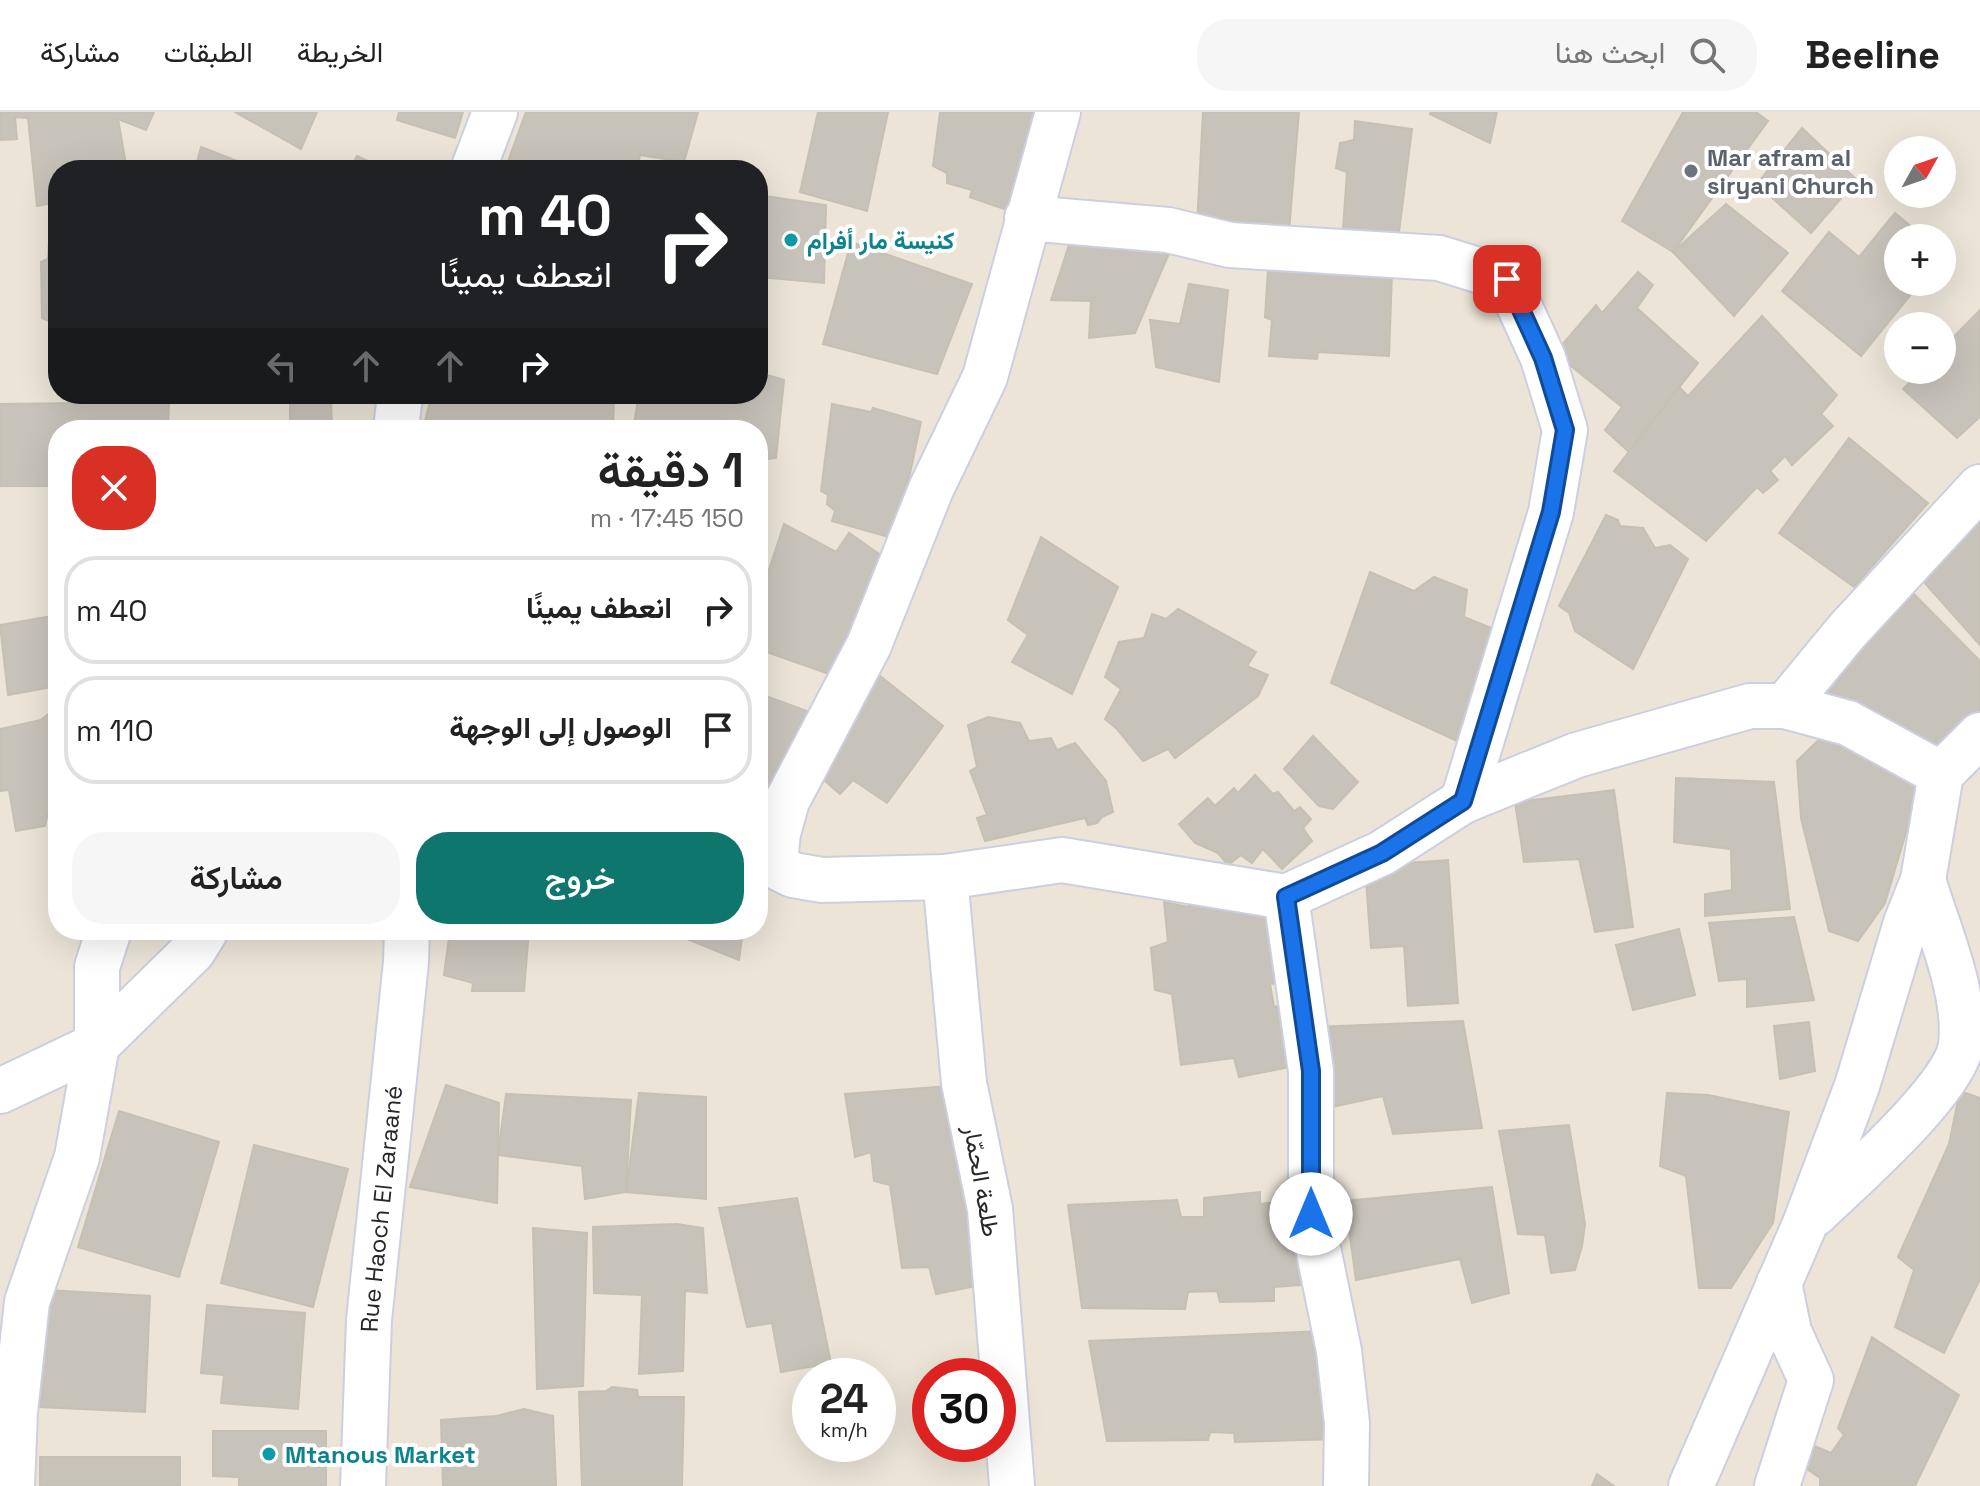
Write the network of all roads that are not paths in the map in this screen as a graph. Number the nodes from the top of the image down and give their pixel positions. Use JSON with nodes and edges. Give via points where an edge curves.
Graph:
{"nodes":[{"id":1,"x":495,"y":112,"type":"edge"},
{"id":2,"x":1058,"y":112,"type":"edge"},
{"id":3,"x":477,"y":160,"type":"edge"},
{"id":4,"x":1027,"y":218,"type":"junction"},
{"id":5,"x":1980,"y":487,"type":"edge"},
{"id":6,"x":1785,"y":706,"type":"junction"},
{"id":7,"x":1980,"y":735,"type":"edge"},
{"id":8,"x":1941,"y":774,"type":"junction"},
{"id":9,"x":1463,"y":801,"type":"junction"},
{"id":10,"x":945,"y":877,"type":"junction"},
{"id":11,"x":1923,"y":880,"type":"junction"},
{"id":12,"x":1286,"y":897,"type":"junction"},
{"id":13,"x":106,"y":940,"type":"edge"},
{"id":14,"x":200,"y":940,"type":"edge"},
{"id":15,"x":406,"y":940,"type":"edge"},
{"id":16,"x":97,"y":1045,"type":"junction"},
{"id":17,"x":0,"y":1091,"type":"edge"},
{"id":18,"x":1805,"y":1224,"type":"junction"},
{"id":19,"x":1779,"y":1283,"type":"junction"},
{"id":20,"x":12,"y":1486,"type":"edge"},
{"id":21,"x":363,"y":1486,"type":"edge"},
{"id":22,"x":1012,"y":1486,"type":"edge"},
{"id":23,"x":1346,"y":1486,"type":"edge"},
{"id":24,"x":1691,"y":1486,"type":"edge"},
{"id":25,"x":1777,"y":1486,"type":"edge"}],
"edges":[{"from":1,"to":3,"type":"street"},
{"from":2,"to":4,"type":"street"},
{"from":4,"to":9,"type":"street","via":[[1168,230],[1230,245],[1439,258],[1507,279],[1543,358],[1565,430],[1551,512]]},
{"from":4,"to":10,"type":"street","via":[[985,377],[931,489],[869,645],[787,801],[778,833],[779,868],[793,875],[822,880]]},
{"from":5,"to":6,"type":"street"},
{"from":6,"to":8,"type":"street","via":[[1848,723]]},
{"from":6,"to":9,"type":"street","via":[[1750,706],[1694,720],[1577,755]]},
{"from":7,"to":8,"type":"street"},
{"from":8,"to":11,"type":"street"},
{"from":9,"to":12,"type":"street","via":[[1382,853]]},
{"from":10,"to":12,"type":"street","via":[[1062,860]]},
{"from":10,"to":22,"type":"street","name":"طلعة الحمّار","via":[[964,1083],[990,1209]]},
{"from":11,"to":18,"type":"street","via":[[1857,1086]]},
{"from":11,"to":18,"type":"street","via":[[1958,993],[1961,1047],[1935,1095]]},
{"from":12,"to":23,"type":"street","via":[[1311,1071],[1311,1214],[1339,1351],[1347,1423]]},
{"from":13,"to":16,"type":"street","via":[[97,967]]},
{"from":14,"to":16,"type":"street"},
{"from":15,"to":21,"type":"street","name":"Rue Haoch El Zaraané","via":[[369,1320]]},
{"from":16,"to":17,"type":"street"},
{"from":16,"to":20,"type":"street","via":[[77,1157],[27,1302]]},
{"from":18,"to":19,"type":"street"},
{"from":19,"to":24,"type":"street"},
{"from":19,"to":25,"type":"street","via":[[1789,1332],[1811,1380]]}]}
